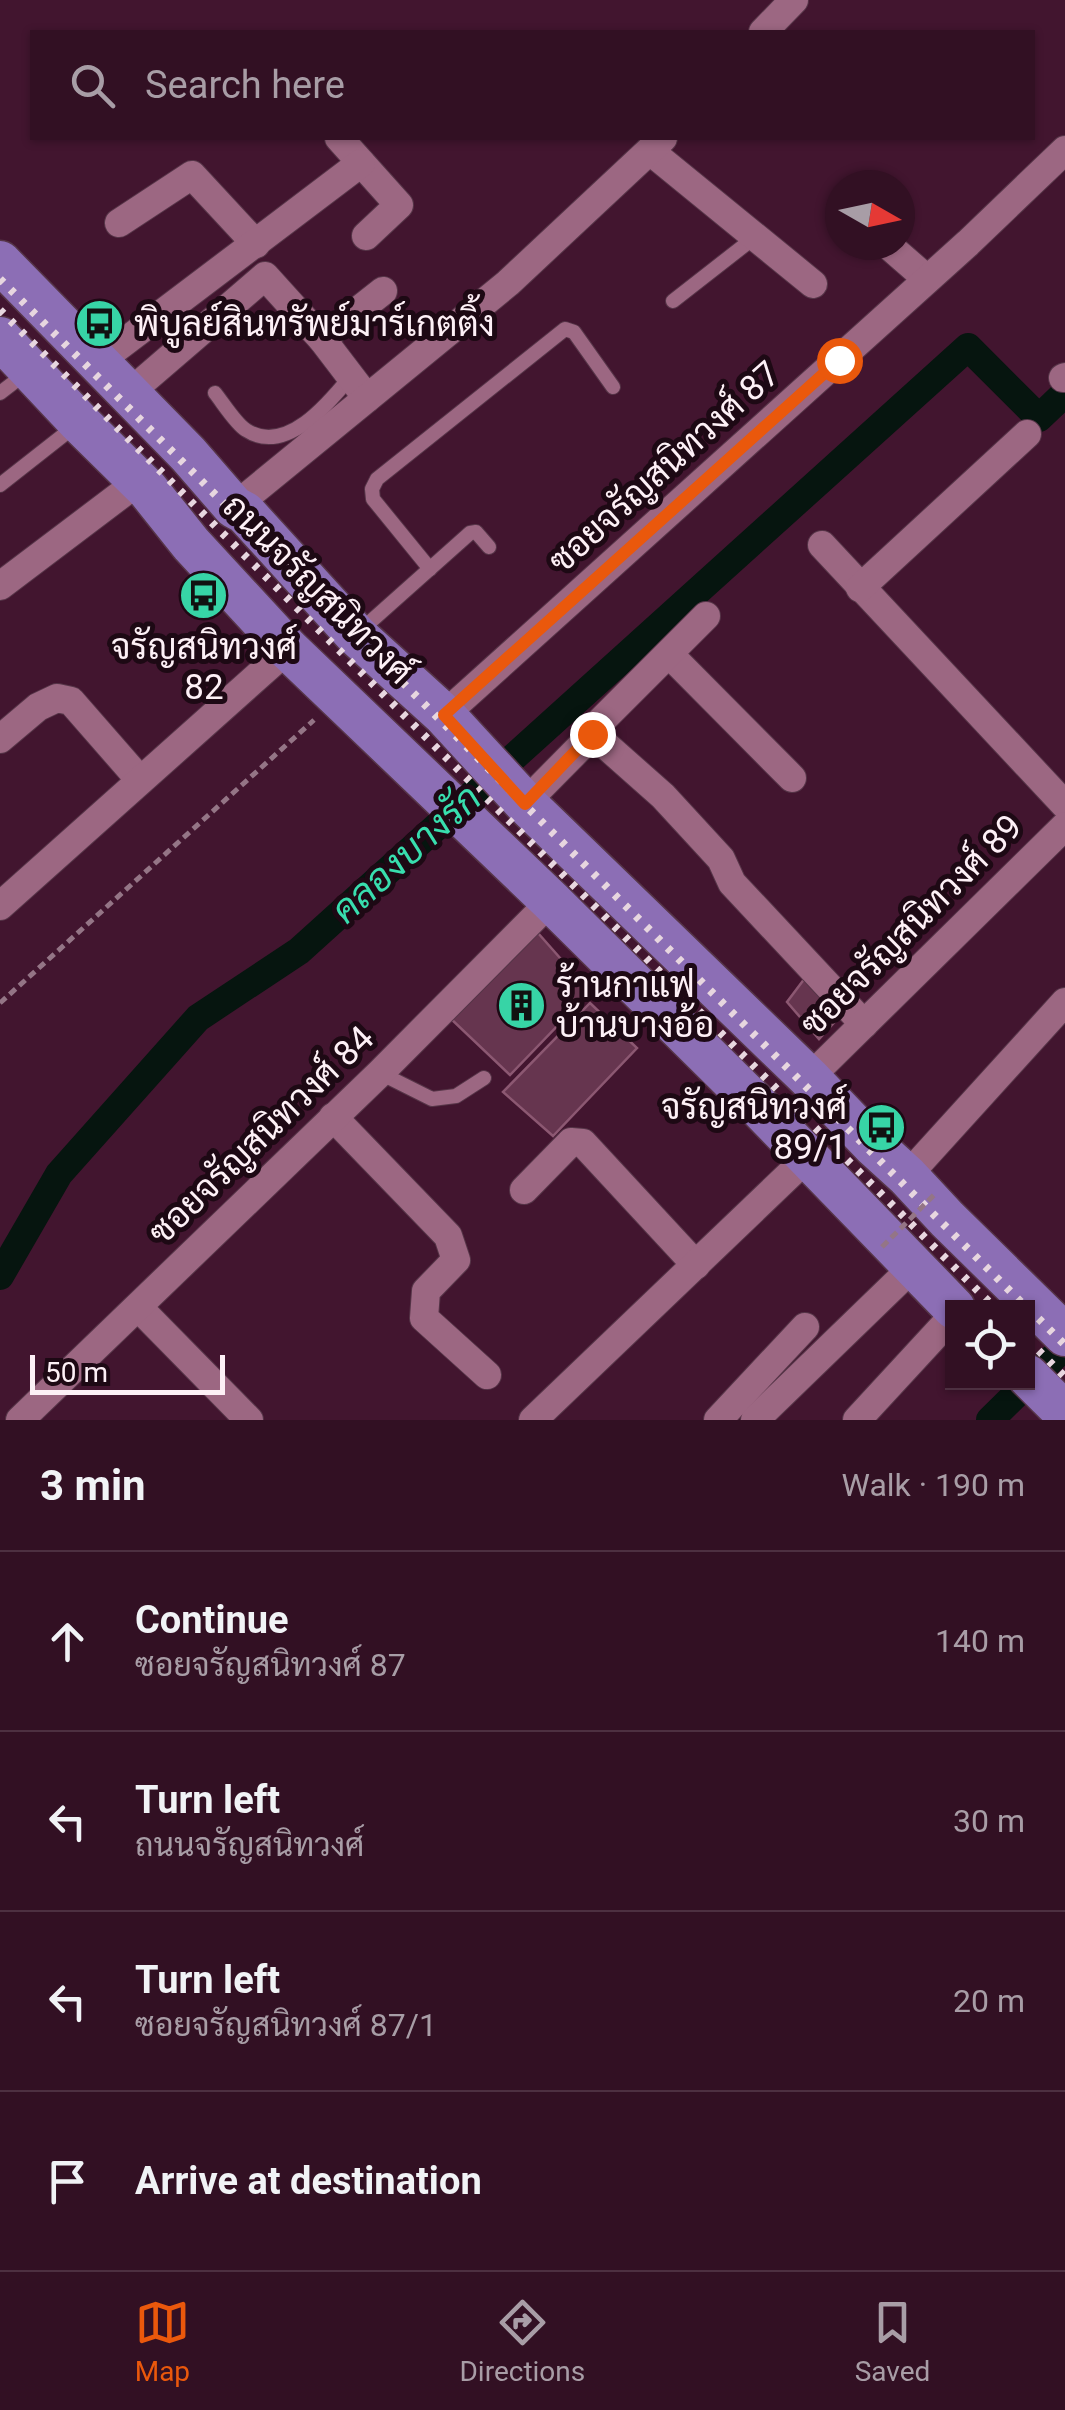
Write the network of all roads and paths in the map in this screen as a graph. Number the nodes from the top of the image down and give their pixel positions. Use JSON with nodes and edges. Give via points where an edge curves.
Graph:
{"nodes":[{"id":1,"x":785,"y":3,"type":"edge"},
{"id":2,"x":765,"y":30,"type":"edge"},
{"id":3,"x":341,"y":140,"type":"edge"},
{"id":4,"x":656,"y":144,"type":"edge"},
{"id":5,"x":1065,"y":150,"type":"edge"},
{"id":6,"x":362,"y":163,"type":"junction"},
{"id":7,"x":118,"y":223,"type":"dead end"},
{"id":8,"x":366,"y":236,"type":"dead end"},
{"id":9,"x":755,"y":237,"type":"junction"},
{"id":10,"x":256,"y":244,"type":"junction"},
{"id":11,"x":905,"y":260,"type":"edge"},
{"id":12,"x":0,"y":262,"type":"edge"},
{"id":13,"x":927,"y":279,"type":"junction"},
{"id":14,"x":813,"y":284,"type":"dead end"},
{"id":15,"x":383,"y":291,"type":"dead end"},
{"id":16,"x":673,"y":301,"type":"dead end"},
{"id":17,"x":0,"y":338,"type":"edge"},
{"id":18,"x":322,"y":339,"type":"junction"},
{"id":19,"x":98,"y":362,"type":"junction"},
{"id":20,"x":15,"y":381,"type":"edge"},
{"id":21,"x":359,"y":387,"type":"junction"},
{"id":22,"x":612,"y":387,"type":"dead end"},
{"id":23,"x":128,"y":394,"type":"junction"},
{"id":24,"x":215,"y":394,"type":"dead end"},
{"id":25,"x":79,"y":422,"type":"junction"},
{"id":26,"x":1027,"y":434,"type":"dead end"},
{"id":27,"x":139,"y":481,"type":"junction"},
{"id":28,"x":0,"y":485,"type":"edge"},
{"id":29,"x":234,"y":507,"type":"junction"},
{"id":30,"x":489,"y":546,"type":"dead end"},
{"id":31,"x":822,"y":546,"type":"dead end"},
{"id":32,"x":430,"y":568,"type":"junction"},
{"id":33,"x":0,"y":586,"type":"edge"},
{"id":34,"x":860,"y":588,"type":"junction"},
{"id":35,"x":706,"y":616,"type":"dead end"},
{"id":36,"x":356,"y":635,"type":"junction"},
{"id":37,"x":288,"y":649,"type":"junction"},
{"id":38,"x":669,"y":654,"type":"junction"},
{"id":39,"x":339,"y":698,"type":"junction"},
{"id":40,"x":444,"y":715,"type":"junction"},
{"id":41,"x":592,"y":734,"type":"junction"},
{"id":42,"x":0,"y":739,"type":"edge"},
{"id":43,"x":792,"y":778,"type":"dead end"},
{"id":44,"x":140,"y":780,"type":"junction"},
{"id":45,"x":525,"y":804,"type":"junction"},
{"id":46,"x":1065,"y":805,"type":"edge"},
{"id":47,"x":1065,"y":826,"type":"edge"},
{"id":48,"x":551,"y":900,"type":"junction"},
{"id":49,"x":0,"y":906,"type":"edge"},
{"id":50,"x":1065,"y":1002,"type":"edge"},
{"id":51,"x":0,"y":1003,"type":"edge"},
{"id":52,"x":864,"y":1024,"type":"junction"},
{"id":53,"x":380,"y":1073,"type":"junction"},
{"id":54,"x":484,"y":1078,"type":"dead end"},
{"id":55,"x":809,"y":1078,"type":"junction"},
{"id":56,"x":332,"y":1118,"type":"junction"},
{"id":57,"x":808,"y":1157,"type":"junction"},
{"id":58,"x":922,"y":1184,"type":"junction"},
{"id":59,"x":524,"y":1190,"type":"dead end"},
{"id":60,"x":898,"y":1257,"type":"junction"},
{"id":61,"x":696,"y":1265,"type":"junction"},
{"id":62,"x":945,"y":1300,"type":"edge"},
{"id":63,"x":138,"y":1307,"type":"junction"},
{"id":64,"x":945,"y":1325,"type":"edge"},
{"id":65,"x":805,"y":1327,"type":"dead end"},
{"id":66,"x":1057,"y":1327,"type":"edge"},
{"id":67,"x":487,"y":1376,"type":"dead end"},
{"id":68,"x":1035,"y":1383,"type":"edge"},
{"id":69,"x":1062,"y":1409,"type":"edge"},
{"id":70,"x":20,"y":1420,"type":"edge"},
{"id":71,"x":249,"y":1420,"type":"edge"},
{"id":72,"x":533,"y":1420,"type":"edge"},
{"id":73,"x":718,"y":1420,"type":"edge"},
{"id":74,"x":755,"y":1420,"type":"edge"},
{"id":75,"x":858,"y":1420,"type":"edge"}],
"edges":[{"from":1,"to":2,"type":"street"},
{"from":3,"to":6,"type":"street"},
{"from":4,"to":9,"type":"street"},
{"from":4,"to":21,"type":"street","via":[[508,283]]},
{"from":5,"to":13,"type":"street","name":"ซอยจรัญสนิทวงศ์ 87"},
{"from":6,"to":8,"type":"street","via":[[399,205]]},
{"from":6,"to":10,"type":"street"},
{"from":7,"to":10,"type":"street","via":[[192,175]]},
{"from":9,"to":14,"type":"street"},
{"from":9,"to":16,"type":"lane"},
{"from":10,"to":19,"type":"street"},
{"from":11,"to":13,"type":"street"},
{"from":12,"to":19,"type":"main road","name":"ถนนจรัญสนิทวงศ์"},
{"from":13,"to":40,"type":"street","name":"ซอยจรัญสนิทวงศ์ 87"},
{"from":15,"to":18,"type":"street"},
{"from":17,"to":20,"type":"main road","name":"ถนนจรัญสนิทวงศ์"},
{"from":18,"to":21,"type":"street"},
{"from":18,"to":23,"type":"street","via":[[265,276]]},
{"from":19,"to":23,"type":"main road","name":"ถนนจรัญสนิทวงศ์"},
{"from":20,"to":25,"type":"main road","name":"ถนนจรัญสนิทวงศ์"},
{"from":21,"to":24,"type":"lane","via":[[287,435],[246,430]]},
{"from":21,"to":29,"type":"street"},
{"from":22,"to":32,"type":"lane","via":[[574,332],[564,329],[378,478],[373,499]]},
{"from":23,"to":29,"type":"main road","name":"ถนนจรัญสนิทวงศ์"},
{"from":25,"to":27,"type":"main road","name":"ถนนจรัญสนิทวงศ์"},
{"from":25,"to":28,"type":"lane"},
{"from":26,"to":34,"type":"street"},
{"from":27,"to":33,"type":"street"},
{"from":27,"to":37,"type":"main road","name":"ถนนจรัญสนิทวงศ์"},
{"from":29,"to":36,"type":"main road","name":"ถนนจรัญสนิทวงศ์"},
{"from":30,"to":32,"type":"lane","via":[[472,532]]},
{"from":31,"to":34,"type":"street"},
{"from":32,"to":36,"type":"lane"},
{"from":34,"to":46,"type":"street"},
{"from":35,"to":38,"type":"street"},
{"from":36,"to":40,"type":"main road","name":"ถนนจรัญสนิทวงศ์"},
{"from":37,"to":39,"type":"main road","name":"ถนนจรัญสนิทวงศ์"},
{"from":37,"to":44,"type":"street"},
{"from":38,"to":41,"type":"street"},
{"from":38,"to":43,"type":"street"},
{"from":39,"to":48,"type":"main road","name":"ถนนจรัญสนิทวงศ์"},
{"from":39,"to":51,"type":"path"},
{"from":40,"to":45,"type":"main road","name":"ถนนจรัญสนิทวงศ์"},
{"from":41,"to":45,"type":"street"},
{"from":41,"to":52,"type":"street","via":[[663,796],[721,859],[732,883]]},
{"from":42,"to":44,"type":"street","via":[[56,698],[71,701]]},
{"from":44,"to":49,"type":"street"},
{"from":45,"to":55,"type":"main road","name":"ถนนจรัญสนิทวงศ์"},
{"from":47,"to":52,"type":"street","name":"ซอยจรัญสนิทวงศ์ 89"},
{"from":48,"to":53,"type":"street","name":"ซอยจรัญสนิทวงศ์ 84"},
{"from":48,"to":57,"type":"main road","name":"ถนนจรัญสนิทวงศ์"},
{"from":50,"to":58,"type":"street"},
{"from":52,"to":55,"type":"street","name":"ซอยจรัญสนิทวงศ์ 89"},
{"from":53,"to":54,"type":"lane","via":[[432,1099],[456,1096]]},
{"from":53,"to":56,"type":"street","name":"ซอยจรัญสนิทวงศ์ 84"},
{"from":55,"to":58,"type":"main road","name":"ถนนจรัญสนิทวงศ์","via":[[874,1146]]},
{"from":56,"to":63,"type":"street","name":"ซอยจรัญสนิทวงศ์ 84"},
{"from":56,"to":67,"type":"street","via":[[448,1236],[456,1260],[426,1291],[424,1318]]},
{"from":57,"to":60,"type":"main road","name":"ถนนจรัญสนิทวงศ์"},
{"from":57,"to":61,"type":"street"},
{"from":58,"to":60,"type":"path","bridge":true},
{"from":58,"to":66,"type":"main road","name":"ถนนจรัญสนิทวงศ์","via":[[948,1219]]},
{"from":59,"to":61,"type":"street","via":[[571,1142],[583,1143]]},
{"from":60,"to":62,"type":"main road","name":"ถนนจรัญสนิทวงศ์"},
{"from":60,"to":74,"type":"street"},
{"from":61,"to":72,"type":"street"},
{"from":63,"to":70,"type":"street","name":"ซอยจรัญสนิทวงศ์ 84"},
{"from":63,"to":71,"type":"street"},
{"from":64,"to":75,"type":"street"},
{"from":65,"to":73,"type":"street"},
{"from":68,"to":69,"type":"main road"}]}
